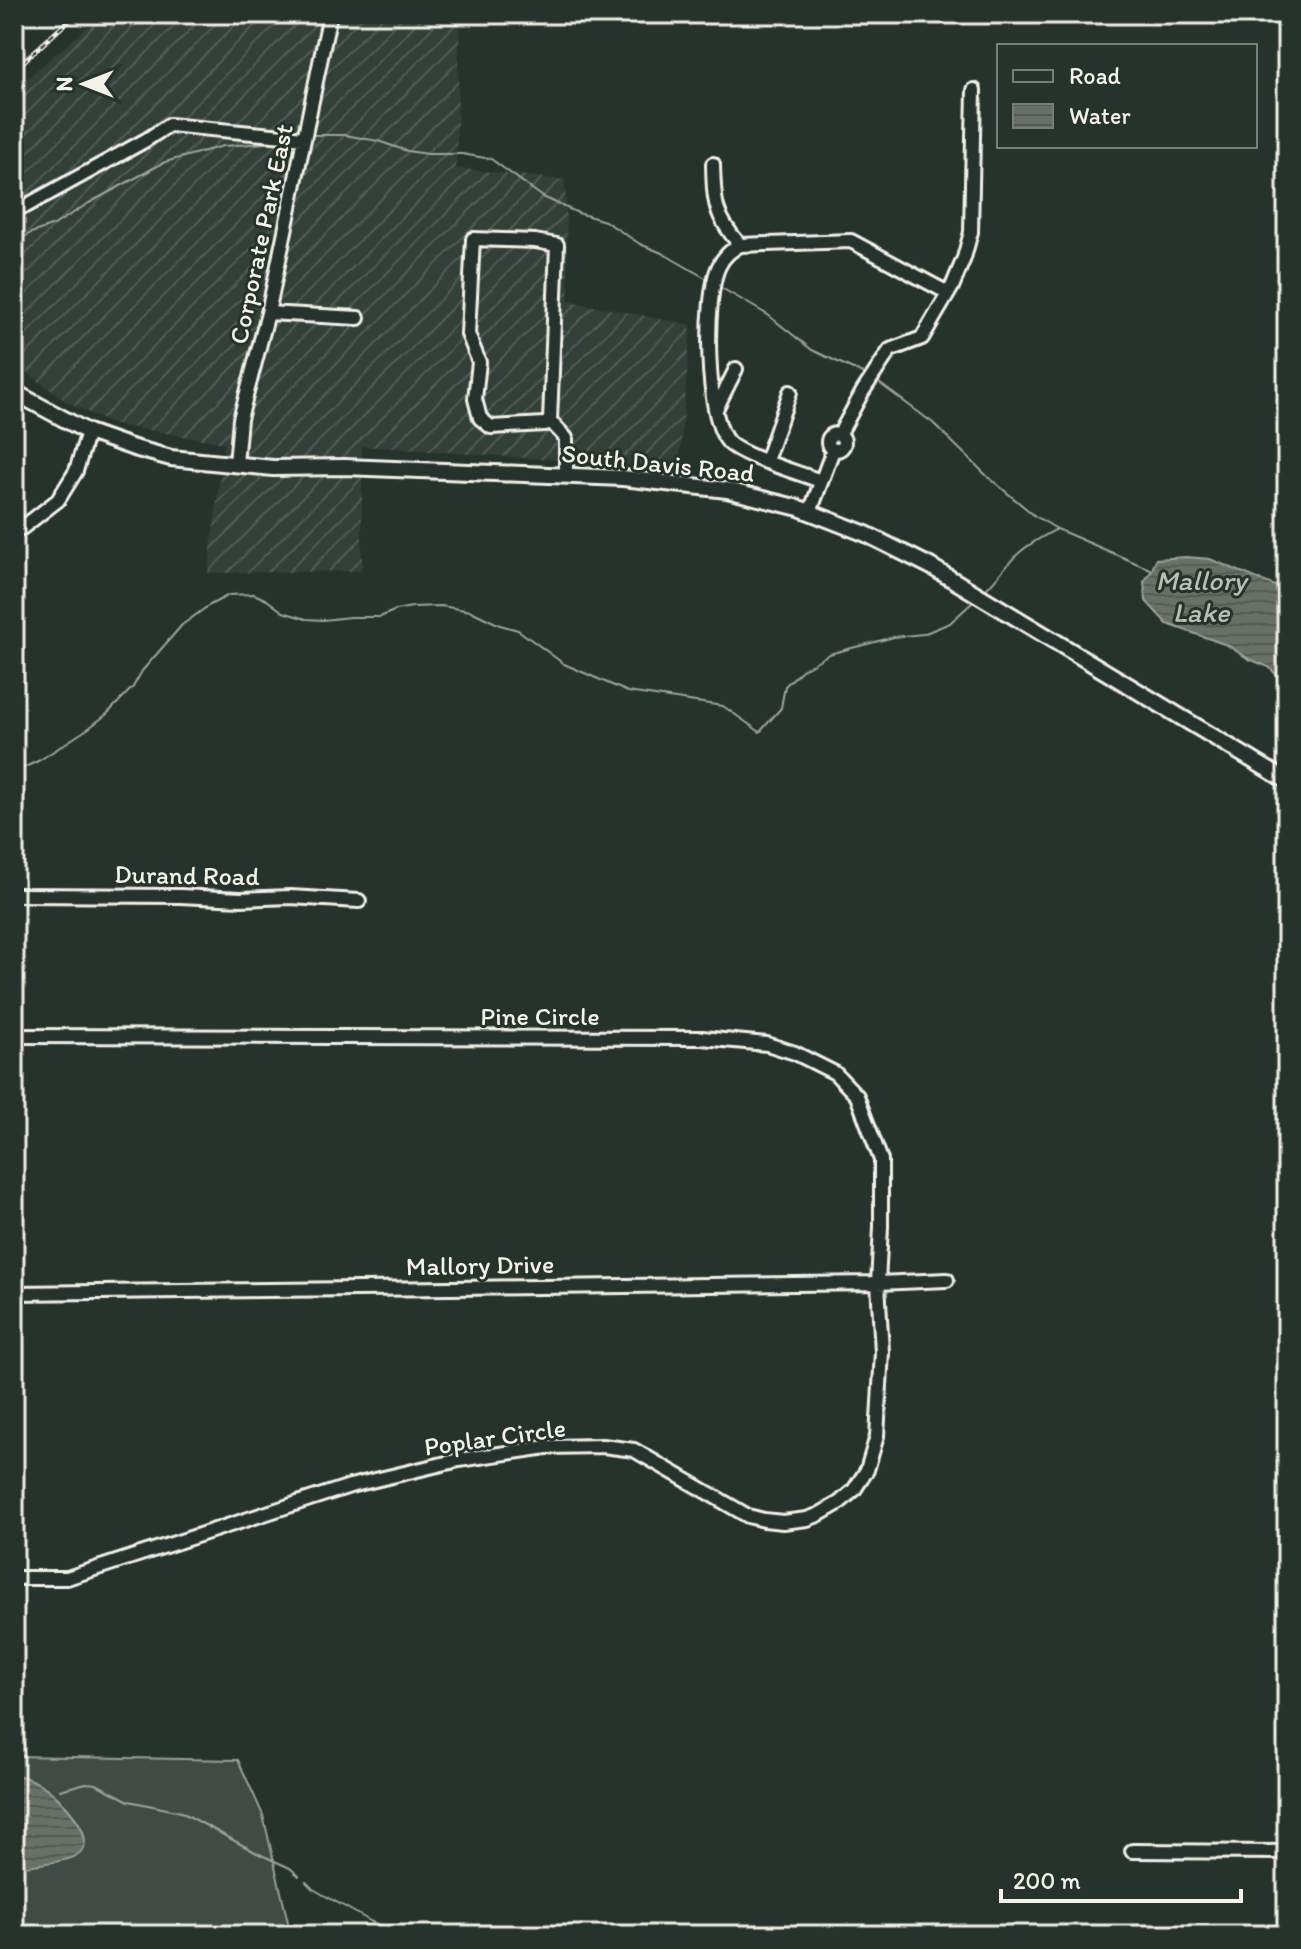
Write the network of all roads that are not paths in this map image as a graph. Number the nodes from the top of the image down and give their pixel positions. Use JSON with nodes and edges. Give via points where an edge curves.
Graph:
{"nodes":[{"id":1,"x":330,"y":14,"type":"edge"},
{"id":2,"x":974,"y":90,"type":"dead end"},
{"id":3,"x":304,"y":138,"type":"junction"},
{"id":4,"x":713,"y":164,"type":"dead end"},
{"id":5,"x":14,"y":206,"type":"edge"},
{"id":6,"x":740,"y":245,"type":"junction"},
{"id":7,"x":948,"y":293,"type":"junction"},
{"id":8,"x":268,"y":313,"type":"junction"},
{"id":9,"x":358,"y":318,"type":"dead end"},
{"id":10,"x":736,"y":369,"type":"dead end"},
{"id":11,"x":14,"y":392,"type":"edge"},
{"id":12,"x":790,"y":392,"type":"dead end"},
{"id":13,"x":716,"y":409,"type":"junction"},
{"id":14,"x":550,"y":421,"type":"junction"},
{"id":15,"x":88,"y":432,"type":"junction"},
{"id":16,"x":766,"y":461,"type":"junction"},
{"id":17,"x":236,"y":464,"type":"junction"},
{"id":18,"x":566,"y":476,"type":"junction"},
{"id":19,"x":821,"y":481,"type":"junction"},
{"id":20,"x":810,"y":512,"type":"junction"},
{"id":21,"x":14,"y":529,"type":"edge"},
{"id":22,"x":1287,"y":781,"type":"edge"},
{"id":23,"x":14,"y":895,"type":"edge"},
{"id":24,"x":359,"y":901,"type":"dead end"},
{"id":25,"x":14,"y":1036,"type":"edge"},
{"id":26,"x":947,"y":1280,"type":"dead end"},
{"id":27,"x":878,"y":1283,"type":"junction"},
{"id":28,"x":14,"y":1293,"type":"edge"},
{"id":29,"x":14,"y":1578,"type":"edge"},
{"id":30,"x":1132,"y":1851,"type":"dead end"},
{"id":31,"x":1287,"y":1852,"type":"edge"}],
"edges":[{"from":1,"to":3,"type":"street","name":"Corporate Park East"},
{"from":2,"to":7,"type":"street","via":[[971,232]]},
{"from":3,"to":5,"type":"street","via":[[169,125],[26,206]]},
{"from":3,"to":8,"type":"street","name":"Corporate Park East"},
{"from":4,"to":6,"type":"street","via":[[714,201]]},
{"from":6,"to":7,"type":"street","via":[[851,241]]},
{"from":6,"to":13,"type":"street","via":[[717,268],[712,291],[710,364]]},
{"from":7,"to":19,"type":"street","via":[[922,338],[890,350],[839,435],[829,441],[833,450]]},
{"from":8,"to":9,"type":"street"},
{"from":8,"to":17,"type":"street","name":"Corporate Park East","via":[[240,419]]},
{"from":10,"to":13,"type":"street"},
{"from":11,"to":15,"type":"main road","name":"South Davis Road"},
{"from":12,"to":16,"type":"street"},
{"from":13,"to":16,"type":"street","via":[[729,443]]},
{"from":14,"to":14,"type":"street","via":[[557,245],[473,239],[468,334],[479,362],[475,399],[480,418],[491,427]]},
{"from":14,"to":18,"type":"street","via":[[566,438]]},
{"from":15,"to":17,"type":"main road","name":"South Davis Road","via":[[171,458]]},
{"from":15,"to":21,"type":"street","via":[[76,471],[58,500]]},
{"from":16,"to":19,"type":"street"},
{"from":17,"to":18,"type":"main road","name":"South Davis Road"},
{"from":18,"to":20,"type":"main road","name":"South Davis Road","via":[[727,490]]},
{"from":19,"to":20,"type":"street"},
{"from":20,"to":22,"type":"main road","name":"South Davis Road","via":[[930,566]]},
{"from":23,"to":24,"type":"street","name":"Durand Road"},
{"from":25,"to":27,"type":"street","name":"Pine Circle","via":[[702,1038],[767,1044],[835,1073],[857,1096],[881,1160]]},
{"from":26,"to":27,"type":"street","name":"Mallory Drive"},
{"from":27,"to":28,"type":"street","name":"Mallory Drive"},
{"from":27,"to":29,"type":"street","name":"Poplar Circle","via":[[882,1352],[875,1448],[854,1490],[818,1515],[795,1522],[760,1520],[634,1450],[547,1447],[459,1460],[350,1486],[67,1578]]},
{"from":30,"to":31,"type":"street"}]}
